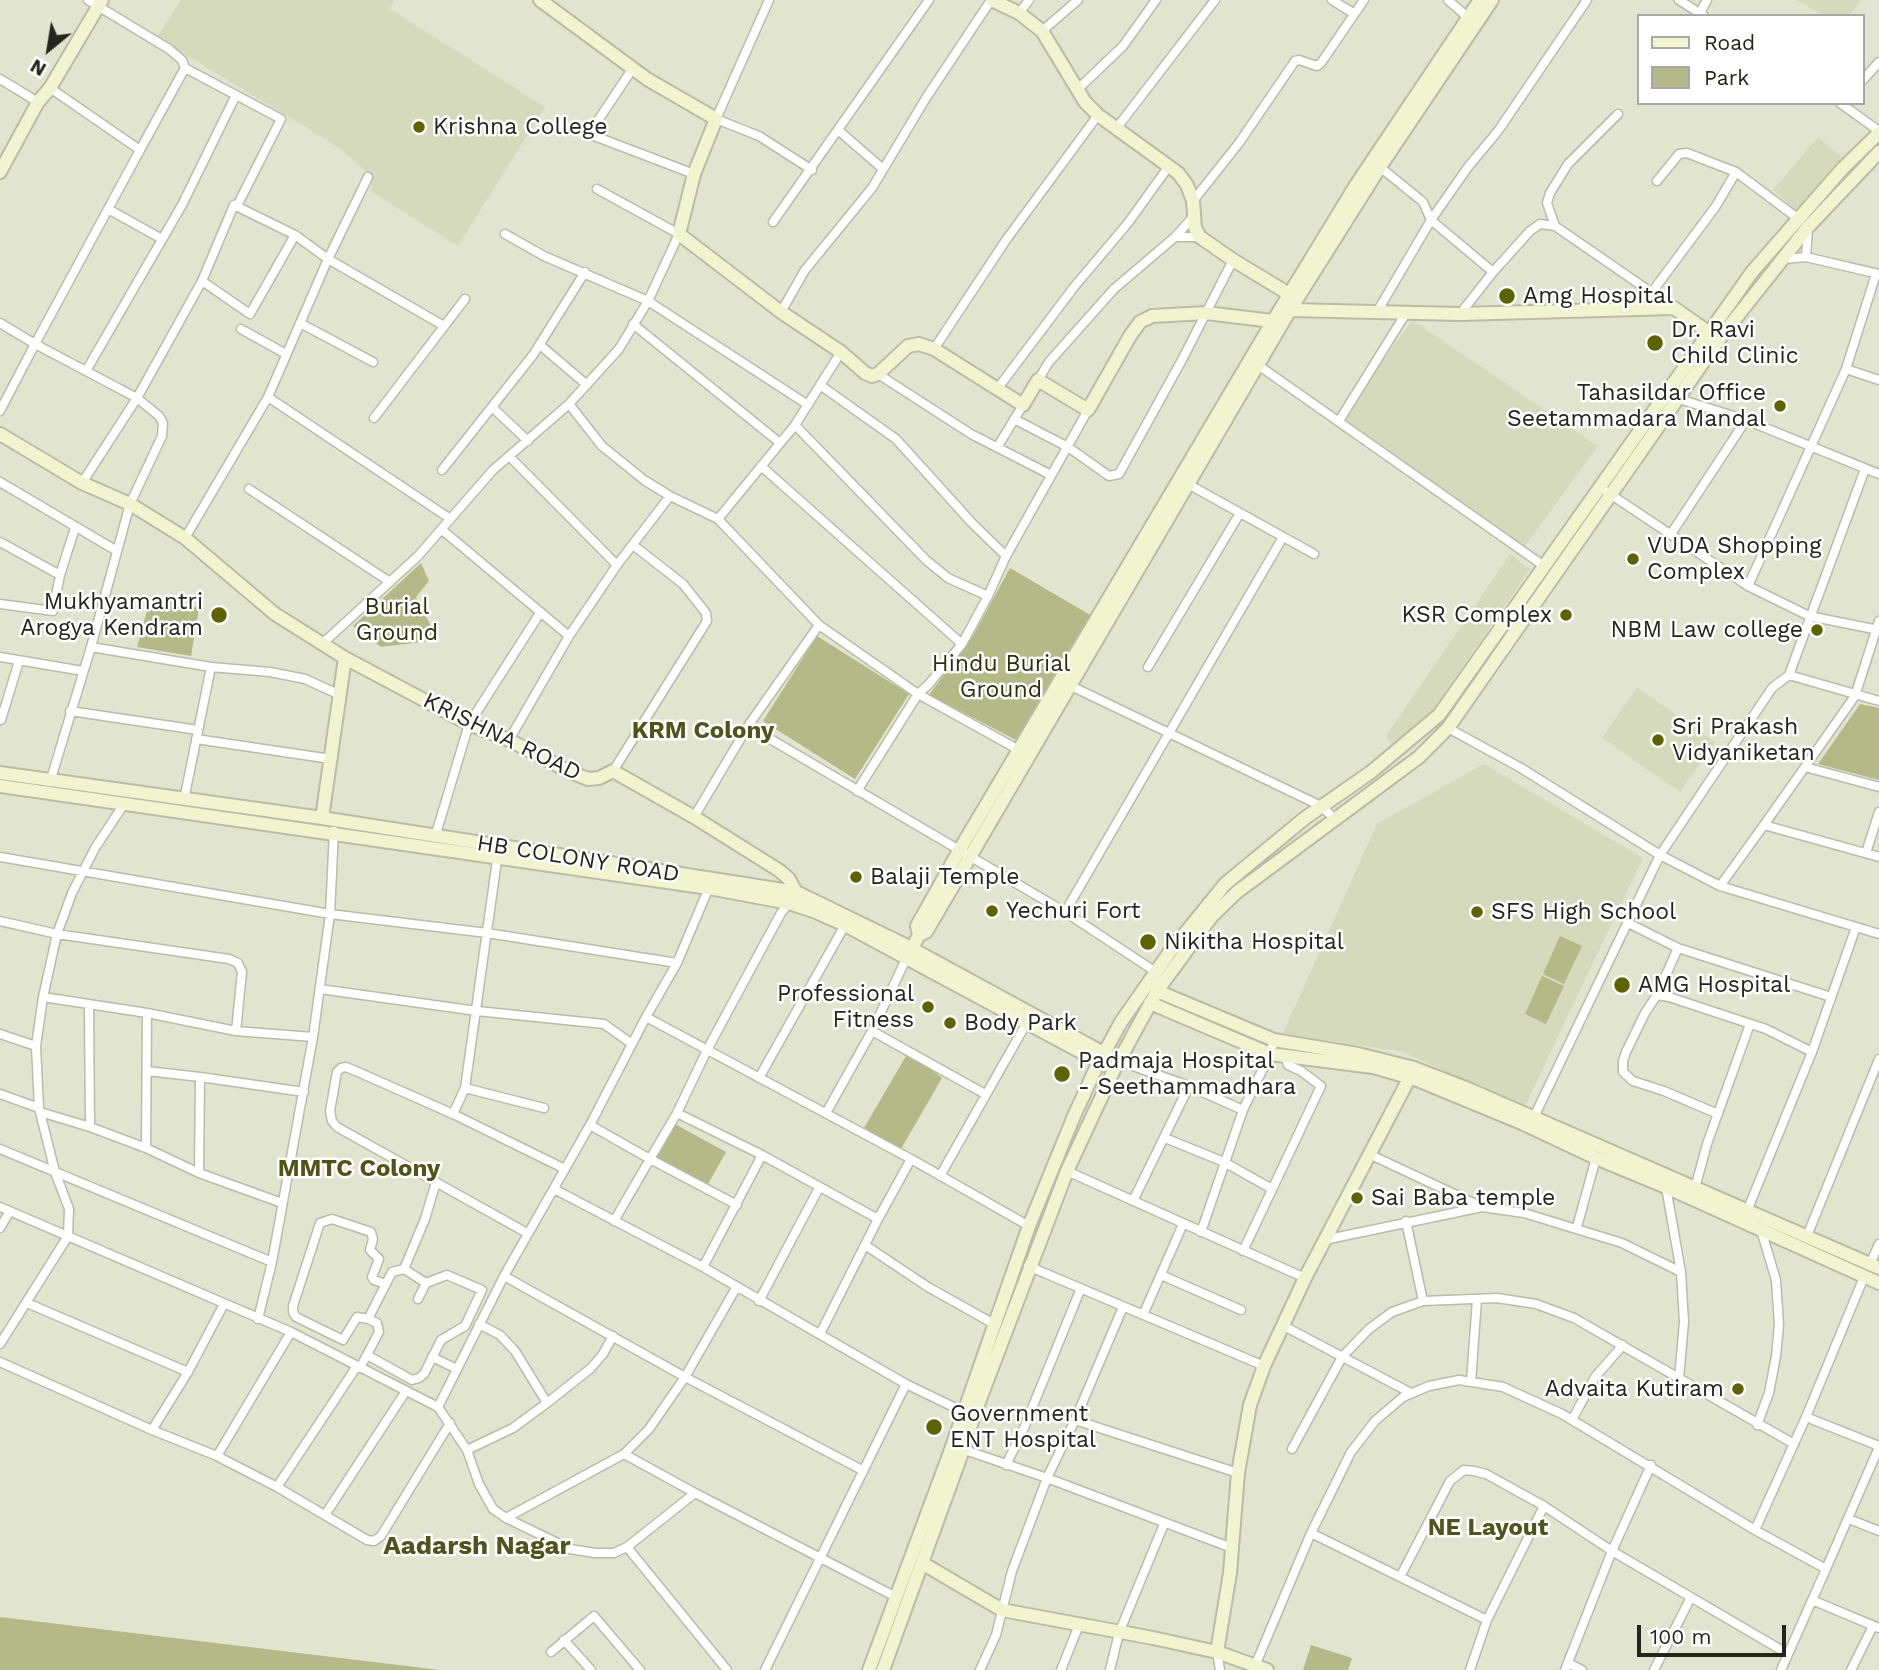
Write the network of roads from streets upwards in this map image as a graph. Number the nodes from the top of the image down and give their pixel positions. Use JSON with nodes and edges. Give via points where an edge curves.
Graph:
{"nodes":[{"id":1,"x":540,"y":0,"type":"edge"},
{"id":2,"x":769,"y":0,"type":"edge"},
{"id":3,"x":929,"y":0,"type":"edge"},
{"id":4,"x":992,"y":0,"type":"edge"},
{"id":5,"x":1029,"y":0,"type":"edge"},
{"id":6,"x":1078,"y":0,"type":"edge"},
{"id":7,"x":1156,"y":0,"type":"edge"},
{"id":8,"x":1215,"y":0,"type":"edge"},
{"id":9,"x":1332,"y":0,"type":"edge"},
{"id":10,"x":1364,"y":0,"type":"edge"},
{"id":11,"x":1448,"y":0,"type":"edge"},
{"id":12,"x":1480,"y":0,"type":"edge"},
{"id":13,"x":1492,"y":0,"type":"edge"},
{"id":14,"x":1587,"y":0,"type":"edge"},
{"id":15,"x":1679,"y":0,"type":"edge"},
{"id":16,"x":96,"y":2,"type":"edge"},
{"id":17,"x":1020,"y":13,"type":"junction"},
{"id":18,"x":1353,"y":13,"type":"junction"},
{"id":19,"x":1700,"y":14,"type":"edge"},
{"id":20,"x":1472,"y":21,"type":"junction"},
{"id":21,"x":1042,"y":31,"type":"junction"},
{"id":22,"x":1879,"y":62,"type":"edge"},
{"id":23,"x":185,"y":68,"type":"junction"},
{"id":24,"x":633,"y":68,"type":"junction"},
{"id":25,"x":1865,"y":78,"type":"edge"},
{"id":26,"x":0,"y":79,"type":"edge"},
{"id":27,"x":50,"y":88,"type":"junction"},
{"id":28,"x":1077,"y":90,"type":"junction"},
{"id":29,"x":236,"y":95,"type":"junction"},
{"id":30,"x":38,"y":102,"type":"junction"},
{"id":31,"x":1842,"y":105,"type":"edge"},
{"id":32,"x":1618,"y":114,"type":"dead end"},
{"id":33,"x":1098,"y":115,"type":"junction"},
{"id":34,"x":716,"y":119,"type":"junction"},
{"id":35,"x":1116,"y":129,"type":"junction"},
{"id":36,"x":838,"y":130,"type":"junction"},
{"id":37,"x":1879,"y":132,"type":"edge"},
{"id":38,"x":140,"y":150,"type":"junction"},
{"id":39,"x":1879,"y":152,"type":"edge"},
{"id":40,"x":1170,"y":166,"type":"junction"},
{"id":41,"x":1380,"y":167,"type":"junction"},
{"id":42,"x":883,"y":169,"type":"junction"},
{"id":43,"x":812,"y":170,"type":"junction"},
{"id":44,"x":0,"y":172,"type":"edge"},
{"id":45,"x":1736,"y":172,"type":"junction"},
{"id":46,"x":694,"y":174,"type":"junction"},
{"id":47,"x":368,"y":177,"type":"dead end"},
{"id":48,"x":1657,"y":181,"type":"dead end"},
{"id":49,"x":597,"y":188,"type":"dead end"},
{"id":50,"x":1193,"y":201,"type":"junction"},
{"id":51,"x":234,"y":205,"type":"junction"},
{"id":52,"x":108,"y":208,"type":"junction"},
{"id":53,"x":1194,"y":216,"type":"junction"},
{"id":54,"x":1431,"y":220,"type":"junction"},
{"id":55,"x":773,"y":222,"type":"dead end"},
{"id":56,"x":1803,"y":222,"type":"junction"},
{"id":57,"x":1555,"y":226,"type":"junction"},
{"id":58,"x":505,"y":234,"type":"dead end"},
{"id":59,"x":679,"y":234,"type":"junction"},
{"id":60,"x":295,"y":235,"type":"junction"},
{"id":61,"x":1175,"y":237,"type":"junction"},
{"id":62,"x":1200,"y":237,"type":"junction"},
{"id":63,"x":162,"y":239,"type":"junction"},
{"id":64,"x":1806,"y":257,"type":"junction"},
{"id":65,"x":328,"y":259,"type":"junction"},
{"id":66,"x":1782,"y":259,"type":"junction"},
{"id":67,"x":1233,"y":260,"type":"junction"},
{"id":68,"x":585,"y":272,"type":"junction"},
{"id":69,"x":1493,"y":272,"type":"junction"},
{"id":70,"x":1878,"y":274,"type":"edge"},
{"id":71,"x":202,"y":281,"type":"junction"},
{"id":72,"x":1652,"y":292,"type":"junction"},
{"id":73,"x":1289,"y":294,"type":"junction"},
{"id":74,"x":465,"y":299,"type":"dead end"},
{"id":75,"x":648,"y":300,"type":"junction"},
{"id":76,"x":1674,"y":308,"type":"junction"},
{"id":77,"x":1290,"y":310,"type":"junction"},
{"id":78,"x":781,"y":312,"type":"junction"},
{"id":79,"x":1377,"y":312,"type":"junction"},
{"id":80,"x":1206,"y":313,"type":"junction"},
{"id":81,"x":1406,"y":313,"type":"junction"},
{"id":82,"x":1460,"y":314,"type":"junction"},
{"id":83,"x":1273,"y":321,"type":"junction"},
{"id":84,"x":0,"y":323,"type":"edge"},
{"id":85,"x":300,"y":323,"type":"junction"},
{"id":86,"x":633,"y":324,"type":"junction"},
{"id":87,"x":444,"y":326,"type":"junction"},
{"id":88,"x":241,"y":329,"type":"dead end"},
{"id":89,"x":1709,"y":332,"type":"junction"},
{"id":90,"x":35,"y":344,"type":"junction"},
{"id":91,"x":540,"y":345,"type":"junction"},
{"id":92,"x":934,"y":349,"type":"junction"},
{"id":93,"x":841,"y":352,"type":"junction"},
{"id":94,"x":286,"y":354,"type":"junction"},
{"id":95,"x":373,"y":362,"type":"dead end"},
{"id":96,"x":1258,"y":365,"type":"junction"},
{"id":97,"x":1846,"y":369,"type":"junction"},
{"id":98,"x":86,"y":371,"type":"junction"},
{"id":99,"x":878,"y":374,"type":"junction"},
{"id":100,"x":1038,"y":380,"type":"junction"},
{"id":101,"x":1879,"y":380,"type":"edge"},
{"id":102,"x":587,"y":385,"type":"junction"},
{"id":103,"x":820,"y":385,"type":"junction"},
{"id":104,"x":998,"y":388,"type":"junction"},
{"id":105,"x":1672,"y":395,"type":"junction"},
{"id":106,"x":268,"y":397,"type":"junction"},
{"id":107,"x":137,"y":398,"type":"junction"},
{"id":108,"x":569,"y":404,"type":"junction"},
{"id":109,"x":808,"y":405,"type":"junction"},
{"id":110,"x":1023,"y":405,"type":"junction"},
{"id":111,"x":492,"y":407,"type":"junction"},
{"id":112,"x":1088,"y":410,"type":"junction"},
{"id":113,"x":0,"y":411,"type":"edge"},
{"id":114,"x":374,"y":418,"type":"dead end"},
{"id":115,"x":1014,"y":419,"type":"junction"},
{"id":116,"x":1746,"y":420,"type":"junction"},
{"id":117,"x":1339,"y":421,"type":"junction"},
{"id":118,"x":794,"y":425,"type":"junction"},
{"id":119,"x":0,"y":434,"type":"edge"},
{"id":120,"x":528,"y":441,"type":"junction"},
{"id":121,"x":780,"y":443,"type":"junction"},
{"id":122,"x":998,"y":446,"type":"junction"},
{"id":123,"x":1068,"y":447,"type":"junction"},
{"id":124,"x":1810,"y":447,"type":"junction"},
{"id":125,"x":510,"y":457,"type":"junction"},
{"id":126,"x":761,"y":466,"type":"junction"},
{"id":127,"x":1865,"y":469,"type":"junction"},
{"id":128,"x":442,"y":470,"type":"dead end"},
{"id":129,"x":1879,"y":474,"type":"edge"},
{"id":130,"x":1051,"y":475,"type":"junction"},
{"id":131,"x":0,"y":482,"type":"edge"},
{"id":132,"x":82,"y":483,"type":"junction"},
{"id":133,"x":1188,"y":484,"type":"junction"},
{"id":134,"x":249,"y":489,"type":"dead end"},
{"id":135,"x":1604,"y":490,"type":"junction"},
{"id":136,"x":670,"y":496,"type":"junction"},
{"id":137,"x":130,"y":504,"type":"junction"},
{"id":138,"x":1240,"y":513,"type":"junction"},
{"id":139,"x":449,"y":518,"type":"junction"},
{"id":140,"x":718,"y":519,"type":"junction"},
{"id":141,"x":75,"y":528,"type":"junction"},
{"id":142,"x":441,"y":529,"type":"junction"},
{"id":143,"x":1671,"y":534,"type":"junction"},
{"id":144,"x":1283,"y":537,"type":"junction"},
{"id":145,"x":185,"y":538,"type":"junction"},
{"id":146,"x":0,"y":542,"type":"edge"},
{"id":147,"x":634,"y":545,"type":"junction"},
{"id":148,"x":117,"y":551,"type":"junction"},
{"id":149,"x":1314,"y":554,"type":"dead end"},
{"id":150,"x":1006,"y":556,"type":"junction"},
{"id":151,"x":617,"y":565,"type":"junction"},
{"id":152,"x":1545,"y":566,"type":"junction"},
{"id":153,"x":60,"y":575,"type":"junction"},
{"id":154,"x":390,"y":582,"type":"junction"},
{"id":155,"x":1748,"y":586,"type":"junction"},
{"id":156,"x":988,"y":596,"type":"junction"},
{"id":157,"x":0,"y":604,"type":"edge"},
{"id":158,"x":540,"y":613,"type":"junction"},
{"id":159,"x":1809,"y":616,"type":"junction"},
{"id":160,"x":819,"y":625,"type":"junction"},
{"id":161,"x":1878,"y":627,"type":"edge"},
{"id":162,"x":569,"y":636,"type":"junction"},
{"id":163,"x":322,"y":644,"type":"junction"},
{"id":164,"x":962,"y":644,"type":"junction"},
{"id":165,"x":90,"y":647,"type":"junction"},
{"id":166,"x":0,"y":657,"type":"edge"},
{"id":167,"x":345,"y":658,"type":"junction"},
{"id":168,"x":19,"y":660,"type":"junction"},
{"id":169,"x":211,"y":667,"type":"junction"},
{"id":170,"x":1148,"y":667,"type":"dead end"},
{"id":171,"x":83,"y":671,"type":"junction"},
{"id":172,"x":1789,"y":675,"type":"junction"},
{"id":173,"x":1065,"y":683,"type":"junction"},
{"id":174,"x":919,"y":694,"type":"junction"},
{"id":175,"x":340,"y":695,"type":"junction"},
{"id":176,"x":1856,"y":696,"type":"junction"},
{"id":177,"x":1879,"y":701,"type":"edge"},
{"id":178,"x":70,"y":711,"type":"junction"},
{"id":179,"x":1,"y":720,"type":"edge"},
{"id":180,"x":469,"y":724,"type":"junction"},
{"id":181,"x":748,"y":726,"type":"junction"},
{"id":182,"x":1448,"y":729,"type":"junction"},
{"id":183,"x":198,"y":730,"type":"junction"},
{"id":184,"x":1168,"y":732,"type":"junction"},
{"id":185,"x":196,"y":739,"type":"junction"},
{"id":186,"x":509,"y":740,"type":"junction"},
{"id":187,"x":1019,"y":750,"type":"junction"},
{"id":188,"x":331,"y":759,"type":"junction"},
{"id":189,"x":1805,"y":766,"type":"junction"},
{"id":190,"x":613,"y":771,"type":"junction"},
{"id":191,"x":0,"y":773,"type":"edge"},
{"id":192,"x":0,"y":786,"type":"edge"},
{"id":193,"x":49,"y":787,"type":"junction"},
{"id":194,"x":1879,"y":787,"type":"edge"},
{"id":195,"x":857,"y":791,"type":"junction"},
{"id":196,"x":184,"y":800,"type":"junction"},
{"id":197,"x":124,"y":804,"type":"junction"},
{"id":198,"x":1321,"y":806,"type":"junction"},
{"id":199,"x":1879,"y":812,"type":"edge"},
{"id":200,"x":694,"y":817,"type":"junction"},
{"id":201,"x":1334,"y":818,"type":"junction"},
{"id":202,"x":330,"y":824,"type":"junction"},
{"id":203,"x":1764,"y":825,"type":"junction"},
{"id":204,"x":435,"y":837,"type":"junction"},
{"id":205,"x":965,"y":852,"type":"junction"},
{"id":206,"x":498,"y":853,"type":"junction"},
{"id":207,"x":1866,"y":853,"type":"junction"},
{"id":208,"x":1660,"y":855,"type":"junction"},
{"id":209,"x":1879,"y":857,"type":"edge"},
{"id":210,"x":0,"y":858,"type":"edge"},
{"id":211,"x":83,"y":872,"type":"junction"},
{"id":212,"x":710,"y":884,"type":"junction"},
{"id":213,"x":1720,"y":886,"type":"junction"},
{"id":214,"x":793,"y":897,"type":"junction"},
{"id":215,"x":1065,"y":912,"type":"junction"},
{"id":216,"x":330,"y":914,"type":"junction"},
{"id":217,"x":0,"y":921,"type":"edge"},
{"id":218,"x":1628,"y":923,"type":"junction"},
{"id":219,"x":845,"y":925,"type":"junction"},
{"id":220,"x":1856,"y":927,"type":"junction"},
{"id":221,"x":487,"y":933,"type":"junction"},
{"id":222,"x":57,"y":934,"type":"junction"},
{"id":223,"x":1879,"y":934,"type":"edge"},
{"id":224,"x":1678,"y":948,"type":"junction"},
{"id":225,"x":909,"y":954,"type":"junction"},
{"id":226,"x":677,"y":963,"type":"junction"},
{"id":227,"x":1156,"y":972,"type":"junction"},
{"id":228,"x":320,"y":989,"type":"junction"},
{"id":229,"x":1157,"y":991,"type":"junction"},
{"id":230,"x":1657,"y":995,"type":"junction"},
{"id":231,"x":43,"y":997,"type":"junction"},
{"id":232,"x":1831,"y":997,"type":"junction"},
{"id":233,"x":1150,"y":1003,"type":"junction"},
{"id":234,"x":89,"y":1006,"type":"junction"},
{"id":235,"x":477,"y":1011,"type":"junction"},
{"id":236,"x":147,"y":1013,"type":"junction"},
{"id":237,"x":646,"y":1017,"type":"junction"},
{"id":238,"x":1026,"y":1024,"type":"junction"},
{"id":239,"x":1750,"y":1024,"type":"junction"},
{"id":240,"x":236,"y":1031,"type":"junction"},
{"id":241,"x":872,"y":1031,"type":"junction"},
{"id":242,"x":0,"y":1034,"type":"edge"},
{"id":243,"x":313,"y":1037,"type":"junction"},
{"id":244,"x":1274,"y":1040,"type":"junction"},
{"id":245,"x":632,"y":1044,"type":"junction"},
{"id":246,"x":36,"y":1046,"type":"junction"},
{"id":247,"x":707,"y":1050,"type":"junction"},
{"id":248,"x":1812,"y":1052,"type":"junction"},
{"id":249,"x":1270,"y":1054,"type":"junction"},
{"id":250,"x":1285,"y":1056,"type":"junction"},
{"id":251,"x":1101,"y":1058,"type":"junction"},
{"id":252,"x":1879,"y":1059,"type":"edge"},
{"id":253,"x":1116,"y":1065,"type":"junction"},
{"id":254,"x":147,"y":1071,"type":"junction"},
{"id":255,"x":1412,"y":1073,"type":"junction"},
{"id":256,"x":200,"y":1077,"type":"junction"},
{"id":257,"x":759,"y":1078,"type":"junction"},
{"id":258,"x":1189,"y":1086,"type":"junction"},
{"id":259,"x":465,"y":1088,"type":"junction"},
{"id":260,"x":304,"y":1092,"type":"junction"},
{"id":261,"x":0,"y":1094,"type":"edge"},
{"id":262,"x":985,"y":1094,"type":"junction"},
{"id":263,"x":544,"y":1108,"type":"dead end"},
{"id":264,"x":40,"y":1110,"type":"junction"},
{"id":265,"x":1243,"y":1110,"type":"junction"},
{"id":266,"x":677,"y":1113,"type":"junction"},
{"id":267,"x":826,"y":1113,"type":"junction"},
{"id":268,"x":453,"y":1114,"type":"junction"},
{"id":269,"x":1718,"y":1114,"type":"junction"},
{"id":270,"x":1532,"y":1122,"type":"junction"},
{"id":271,"x":590,"y":1125,"type":"junction"},
{"id":272,"x":90,"y":1127,"type":"junction"},
{"id":273,"x":1165,"y":1138,"type":"junction"},
{"id":274,"x":146,"y":1148,"type":"junction"},
{"id":275,"x":0,"y":1149,"type":"edge"},
{"id":276,"x":762,"y":1155,"type":"junction"},
{"id":277,"x":1371,"y":1155,"type":"junction"},
{"id":278,"x":911,"y":1158,"type":"junction"},
{"id":279,"x":1595,"y":1158,"type":"junction"},
{"id":280,"x":650,"y":1159,"type":"junction"},
{"id":281,"x":1224,"y":1161,"type":"junction"},
{"id":282,"x":565,"y":1169,"type":"junction"},
{"id":283,"x":1067,"y":1171,"type":"junction"},
{"id":284,"x":54,"y":1172,"type":"junction"},
{"id":285,"x":199,"y":1173,"type":"junction"},
{"id":286,"x":940,"y":1176,"type":"junction"},
{"id":287,"x":436,"y":1182,"type":"junction"},
{"id":288,"x":1666,"y":1187,"type":"junction"},
{"id":289,"x":819,"y":1188,"type":"junction"},
{"id":290,"x":1695,"y":1188,"type":"junction"},
{"id":291,"x":554,"y":1189,"type":"junction"},
{"id":292,"x":1272,"y":1189,"type":"junction"},
{"id":293,"x":1133,"y":1201,"type":"junction"},
{"id":294,"x":282,"y":1203,"type":"junction"},
{"id":295,"x":737,"y":1205,"type":"junction"},
{"id":296,"x":0,"y":1207,"type":"edge"},
{"id":297,"x":1482,"y":1207,"type":"junction"},
{"id":298,"x":10,"y":1211,"type":"junction"},
{"id":299,"x":1751,"y":1213,"type":"junction"},
{"id":300,"x":878,"y":1219,"type":"junction"},
{"id":301,"x":614,"y":1221,"type":"junction"},
{"id":302,"x":1406,"y":1221,"type":"junction"},
{"id":303,"x":1184,"y":1224,"type":"junction"},
{"id":304,"x":1029,"y":1226,"type":"junction"},
{"id":305,"x":1577,"y":1227,"type":"junction"},
{"id":306,"x":0,"y":1228,"type":"edge"},
{"id":307,"x":1761,"y":1231,"type":"junction"},
{"id":308,"x":1201,"y":1232,"type":"junction"},
{"id":309,"x":527,"y":1233,"type":"junction"},
{"id":310,"x":68,"y":1236,"type":"junction"},
{"id":311,"x":1807,"y":1236,"type":"junction"},
{"id":312,"x":1324,"y":1240,"type":"junction"},
{"id":313,"x":1879,"y":1244,"type":"edge"},
{"id":314,"x":865,"y":1245,"type":"junction"},
{"id":315,"x":1243,"y":1251,"type":"junction"},
{"id":316,"x":1017,"y":1261,"type":"junction"},
{"id":317,"x":272,"y":1262,"type":"junction"},
{"id":318,"x":1030,"y":1266,"type":"junction"},
{"id":319,"x":1874,"y":1266,"type":"edge"},
{"id":320,"x":703,"y":1267,"type":"junction"},
{"id":321,"x":404,"y":1269,"type":"junction"},
{"id":322,"x":1681,"y":1272,"type":"junction"},
{"id":323,"x":1161,"y":1275,"type":"junction"},
{"id":324,"x":504,"y":1276,"type":"junction"},
{"id":325,"x":1864,"y":1277,"type":"junction"},
{"id":326,"x":1305,"y":1278,"type":"junction"},
{"id":327,"x":425,"y":1283,"type":"junction"},
{"id":328,"x":1879,"y":1283,"type":"edge"},
{"id":329,"x":386,"y":1284,"type":"junction"},
{"id":330,"x":736,"y":1288,"type":"junction"},
{"id":331,"x":1081,"y":1288,"type":"junction"},
{"id":332,"x":482,"y":1290,"type":"junction"},
{"id":333,"x":494,"y":1296,"type":"junction"},
{"id":334,"x":418,"y":1298,"type":"dead end"},
{"id":335,"x":1477,"y":1298,"type":"junction"},
{"id":336,"x":759,"y":1301,"type":"junction"},
{"id":337,"x":1423,"y":1301,"type":"junction"},
{"id":338,"x":27,"y":1303,"type":"junction"},
{"id":339,"x":225,"y":1304,"type":"junction"},
{"id":340,"x":1123,"y":1307,"type":"junction"},
{"id":341,"x":1241,"y":1310,"type":"dead end"},
{"id":342,"x":1143,"y":1315,"type":"junction"},
{"id":343,"x":258,"y":1319,"type":"junction"},
{"id":344,"x":368,"y":1319,"type":"junction"},
{"id":345,"x":479,"y":1324,"type":"junction"},
{"id":346,"x":994,"y":1324,"type":"junction"},
{"id":347,"x":1282,"y":1325,"type":"junction"},
{"id":348,"x":291,"y":1332,"type":"junction"},
{"id":349,"x":820,"y":1334,"type":"junction"},
{"id":350,"x":613,"y":1336,"type":"junction"},
{"id":351,"x":343,"y":1340,"type":"junction"},
{"id":352,"x":0,"y":1344,"type":"edge"},
{"id":353,"x":1623,"y":1345,"type":"junction"},
{"id":354,"x":336,"y":1355,"type":"junction"},
{"id":355,"x":367,"y":1355,"type":"junction"},
{"id":356,"x":432,"y":1357,"type":"junction"},
{"id":357,"x":1342,"y":1357,"type":"junction"},
{"id":358,"x":0,"y":1363,"type":"edge"},
{"id":359,"x":1264,"y":1366,"type":"junction"},
{"id":360,"x":359,"y":1367,"type":"junction"},
{"id":361,"x":457,"y":1369,"type":"junction"},
{"id":362,"x":188,"y":1372,"type":"junction"},
{"id":363,"x":685,"y":1377,"type":"junction"},
{"id":364,"x":1679,"y":1379,"type":"junction"},
{"id":365,"x":1471,"y":1382,"type":"junction"},
{"id":366,"x":906,"y":1384,"type":"junction"},
{"id":367,"x":406,"y":1391,"type":"junction"},
{"id":368,"x":1411,"y":1393,"type":"junction"},
{"id":369,"x":547,"y":1404,"type":"junction"},
{"id":370,"x":438,"y":1406,"type":"junction"},
{"id":371,"x":969,"y":1413,"type":"junction"},
{"id":372,"x":1806,"y":1417,"type":"junction"},
{"id":373,"x":1074,"y":1420,"type":"junction"},
{"id":374,"x":1572,"y":1420,"type":"junction"},
{"id":375,"x":450,"y":1423,"type":"junction"},
{"id":376,"x":1757,"y":1424,"type":"junction"},
{"id":377,"x":152,"y":1430,"type":"junction"},
{"id":378,"x":1794,"y":1444,"type":"junction"},
{"id":379,"x":1879,"y":1447,"type":"edge"},
{"id":380,"x":958,"y":1448,"type":"junction"},
{"id":381,"x":1292,"y":1449,"type":"dead end"},
{"id":382,"x":467,"y":1450,"type":"junction"},
{"id":383,"x":624,"y":1454,"type":"junction"},
{"id":384,"x":217,"y":1456,"type":"junction"},
{"id":385,"x":1006,"y":1465,"type":"junction"},
{"id":386,"x":1651,"y":1465,"type":"junction"},
{"id":387,"x":862,"y":1470,"type":"junction"},
{"id":388,"x":1238,"y":1473,"type":"junction"},
{"id":389,"x":1047,"y":1478,"type":"junction"},
{"id":390,"x":277,"y":1487,"type":"junction"},
{"id":391,"x":695,"y":1493,"type":"junction"},
{"id":392,"x":1544,"y":1506,"type":"junction"},
{"id":393,"x":324,"y":1515,"type":"junction"},
{"id":394,"x":506,"y":1518,"type":"junction"},
{"id":395,"x":1849,"y":1519,"type":"junction"},
{"id":396,"x":1164,"y":1524,"type":"junction"},
{"id":397,"x":1755,"y":1530,"type":"junction"},
{"id":398,"x":1879,"y":1531,"type":"edge"},
{"id":399,"x":1311,"y":1533,"type":"junction"},
{"id":400,"x":627,"y":1547,"type":"junction"},
{"id":401,"x":1232,"y":1548,"type":"junction"},
{"id":402,"x":1612,"y":1551,"type":"junction"},
{"id":403,"x":818,"y":1558,"type":"junction"},
{"id":404,"x":922,"y":1563,"type":"junction"},
{"id":405,"x":1826,"y":1569,"type":"junction"},
{"id":406,"x":1400,"y":1577,"type":"junction"},
{"id":407,"x":896,"y":1597,"type":"junction"},
{"id":408,"x":1690,"y":1599,"type":"junction"},
{"id":409,"x":1812,"y":1600,"type":"junction"},
{"id":410,"x":1002,"y":1611,"type":"junction"},
{"id":411,"x":1487,"y":1620,"type":"junction"},
{"id":412,"x":1079,"y":1625,"type":"junction"},
{"id":413,"x":1876,"y":1627,"type":"edge"},
{"id":414,"x":1119,"y":1633,"type":"junction"},
{"id":415,"x":564,"y":1640,"type":"junction"},
{"id":416,"x":551,"y":1652,"type":"dead end"},
{"id":417,"x":1217,"y":1652,"type":"junction"},
{"id":418,"x":1787,"y":1654,"type":"junction"},
{"id":419,"x":1566,"y":1666,"type":"edge"},
{"id":420,"x":1261,"y":1668,"type":"edge"},
{"id":421,"x":591,"y":1670,"type":"edge"},
{"id":422,"x":640,"y":1670,"type":"edge"},
{"id":423,"x":727,"y":1670,"type":"edge"},
{"id":424,"x":765,"y":1670,"type":"edge"},
{"id":425,"x":869,"y":1670,"type":"edge"},
{"id":426,"x":883,"y":1670,"type":"edge"},
{"id":427,"x":980,"y":1670,"type":"edge"},
{"id":428,"x":1061,"y":1670,"type":"edge"},
{"id":429,"x":1110,"y":1670,"type":"edge"},
{"id":430,"x":1220,"y":1670,"type":"edge"},
{"id":431,"x":1470,"y":1670,"type":"edge"},
{"id":432,"x":1582,"y":1670,"type":"edge"},
{"id":433,"x":1654,"y":1670,"type":"edge"},
{"id":434,"x":1781,"y":1670,"type":"edge"},
{"id":435,"x":1852,"y":1670,"type":"edge"}],
"edges":[{"from":1,"to":24,"type":"street"},
{"from":2,"to":34,"type":"street"},
{"from":3,"to":36,"type":"street"},
{"from":4,"to":17,"type":"street"},
{"from":4,"to":42,"type":"street"},
{"from":5,"to":17,"type":"street"},
{"from":6,"to":21,"type":"street"},
{"from":7,"to":28,"type":"street","via":[[1123,46]]},
{"from":8,"to":35,"type":"street"},
{"from":9,"to":18,"type":"street"},
{"from":10,"to":18,"type":"street"},
{"from":11,"to":20,"type":"street"},
{"from":12,"to":20,"type":"street"},
{"from":13,"to":20,"type":"street"},
{"from":14,"to":54,"type":"street"},
{"from":15,"to":19,"type":"street"},
{"from":16,"to":23,"type":"street","via":[[169,49]]},
{"from":16,"to":27,"type":"street"},
{"from":17,"to":21,"type":"street"},
{"from":18,"to":50,"type":"street","via":[[1321,63],[1295,61]]},
{"from":20,"to":41,"type":"street"},
{"from":20,"to":73,"type":"street","via":[[1356,185]]},
{"from":21,"to":28,"type":"street"},
{"from":22,"to":25,"type":"street"},
{"from":23,"to":29,"type":"street"},
{"from":23,"to":38,"type":"street"},
{"from":24,"to":34,"type":"street"},
{"from":24,"to":46,"type":"street","via":[[589,134]]},
{"from":26,"to":30,"type":"street"},
{"from":27,"to":30,"type":"street"},
{"from":27,"to":38,"type":"street"},
{"from":28,"to":33,"type":"street"},
{"from":29,"to":51,"type":"street","via":[[281,119]]},
{"from":29,"to":63,"type":"street"},
{"from":30,"to":44,"type":"street"},
{"from":31,"to":37,"type":"street"},
{"from":32,"to":57,"type":"street","via":[[1568,164],[1550,192],[1547,203]]},
{"from":33,"to":35,"type":"street"},
{"from":33,"to":92,"type":"street","via":[[1006,240]]},
{"from":34,"to":43,"type":"street","via":[[759,136]]},
{"from":34,"to":46,"type":"street"},
{"from":35,"to":40,"type":"street"},
{"from":36,"to":42,"type":"street"},
{"from":36,"to":43,"type":"street"},
{"from":37,"to":56,"type":"street"},
{"from":38,"to":52,"type":"street"},
{"from":39,"to":56,"type":"street"},
{"from":40,"to":50,"type":"street"},
{"from":40,"to":104,"type":"street"},
{"from":41,"to":54,"type":"street","via":[[1423,202]]},
{"from":41,"to":77,"type":"street"},
{"from":42,"to":78,"type":"street","via":[[805,270]]},
{"from":43,"to":55,"type":"street"},
{"from":45,"to":48,"type":"street","via":[[1687,153],[1679,154]]},
{"from":45,"to":56,"type":"street"},
{"from":45,"to":72,"type":"street"},
{"from":46,"to":59,"type":"street"},
{"from":47,"to":65,"type":"street"},
{"from":49,"to":59,"type":"street"},
{"from":50,"to":53,"type":"street"},
{"from":51,"to":60,"type":"street"},
{"from":51,"to":71,"type":"street"},
{"from":52,"to":63,"type":"street"},
{"from":52,"to":90,"type":"street"},
{"from":53,"to":61,"type":"street"},
{"from":53,"to":62,"type":"street"},
{"from":54,"to":69,"type":"street"},
{"from":54,"to":79,"type":"street"},
{"from":56,"to":64,"type":"street"},
{"from":56,"to":66,"type":"street"},
{"from":56,"to":89,"type":"street","via":[[1752,272]]},
{"from":57,"to":69,"type":"street","via":[[1535,226]]},
{"from":57,"to":72,"type":"street"},
{"from":58,"to":68,"type":"street"},
{"from":59,"to":75,"type":"street"},
{"from":59,"to":78,"type":"street"},
{"from":60,"to":65,"type":"street"},
{"from":60,"to":71,"type":"street","via":[[250,314]]},
{"from":61,"to":62,"type":"street"},
{"from":61,"to":100,"type":"street","via":[[1114,289]]},
{"from":62,"to":67,"type":"street"},
{"from":63,"to":98,"type":"street"},
{"from":64,"to":66,"type":"street"},
{"from":64,"to":70,"type":"street"},
{"from":65,"to":85,"type":"street"},
{"from":65,"to":87,"type":"street"},
{"from":66,"to":105,"type":"street"},
{"from":67,"to":73,"type":"street"},
{"from":67,"to":80,"type":"street"},
{"from":68,"to":75,"type":"street"},
{"from":68,"to":91,"type":"street"},
{"from":69,"to":82,"type":"street"},
{"from":70,"to":97,"type":"street"},
{"from":71,"to":107,"type":"street"},
{"from":72,"to":76,"type":"street"},
{"from":73,"to":83,"type":"street"},
{"from":74,"to":87,"type":"street"},
{"from":75,"to":86,"type":"street"},
{"from":75,"to":109,"type":"street"},
{"from":76,"to":82,"type":"street"},
{"from":76,"to":89,"type":"street"},
{"from":77,"to":79,"type":"street"},
{"from":77,"to":83,"type":"street"},
{"from":77,"to":96,"type":"street"},
{"from":78,"to":93,"type":"street"},
{"from":79,"to":81,"type":"street"},
{"from":80,"to":83,"type":"street"},
{"from":80,"to":112,"type":"street","via":[[1152,316],[1140,322]]},
{"from":80,"to":123,"type":"street","via":[[1119,474],[1109,476]]},
{"from":81,"to":82,"type":"street"},
{"from":81,"to":117,"type":"street"},
{"from":83,"to":173,"type":"street"},
{"from":84,"to":90,"type":"street"},
{"from":85,"to":94,"type":"street"},
{"from":85,"to":95,"type":"street"},
{"from":86,"to":102,"type":"street","via":[[619,349]]},
{"from":86,"to":121,"type":"street"},
{"from":87,"to":114,"type":"street"},
{"from":88,"to":94,"type":"street"},
{"from":89,"to":105,"type":"street"},
{"from":90,"to":98,"type":"street"},
{"from":90,"to":113,"type":"street"},
{"from":91,"to":102,"type":"street"},
{"from":91,"to":111,"type":"street"},
{"from":92,"to":99,"type":"street","via":[[908,346]]},
{"from":92,"to":104,"type":"street"},
{"from":93,"to":99,"type":"street","via":[[865,373]]},
{"from":93,"to":103,"type":"street"},
{"from":94,"to":106,"type":"street"},
{"from":96,"to":117,"type":"street"},
{"from":96,"to":133,"type":"street"},
{"from":97,"to":101,"type":"street"},
{"from":97,"to":124,"type":"street"},
{"from":98,"to":107,"type":"street"},
{"from":99,"to":122,"type":"street","via":[[971,434]]},
{"from":100,"to":110,"type":"street"},
{"from":100,"to":112,"type":"street"},
{"from":102,"to":108,"type":"street"},
{"from":103,"to":109,"type":"street"},
{"from":103,"to":150,"type":"street","via":[[896,439]]},
{"from":104,"to":110,"type":"street"},
{"from":105,"to":116,"type":"street"},
{"from":105,"to":135,"type":"street"},
{"from":106,"to":139,"type":"street"},
{"from":106,"to":145,"type":"street"},
{"from":107,"to":132,"type":"street"},
{"from":107,"to":137,"type":"street","via":[[159,416],[163,430]]},
{"from":108,"to":120,"type":"street"},
{"from":108,"to":136,"type":"street","via":[[602,446]]},
{"from":109,"to":118,"type":"street"},
{"from":110,"to":115,"type":"street"},
{"from":111,"to":120,"type":"street"},
{"from":111,"to":128,"type":"street"},
{"from":112,"to":123,"type":"street"},
{"from":115,"to":122,"type":"street"},
{"from":115,"to":123,"type":"street"},
{"from":116,"to":124,"type":"street"},
{"from":116,"to":143,"type":"street"},
{"from":117,"to":152,"type":"street"},
{"from":118,"to":121,"type":"street"},
{"from":118,"to":156,"type":"street","via":[[926,560],[947,578]]},
{"from":119,"to":132,"type":"street","name":"KRISHNA ROAD"},
{"from":120,"to":125,"type":"street"},
{"from":121,"to":126,"type":"street"},
{"from":122,"to":130,"type":"street"},
{"from":123,"to":130,"type":"street"},
{"from":124,"to":127,"type":"street"},
{"from":124,"to":155,"type":"street"},
{"from":125,"to":139,"type":"street"},
{"from":125,"to":151,"type":"street"},
{"from":126,"to":140,"type":"street"},
{"from":126,"to":164,"type":"street"},
{"from":127,"to":129,"type":"street"},
{"from":127,"to":159,"type":"street"},
{"from":130,"to":150,"type":"street"},
{"from":131,"to":141,"type":"street"},
{"from":132,"to":137,"type":"street","name":"KRISHNA ROAD"},
{"from":133,"to":138,"type":"street"},
{"from":133,"to":173,"type":"street"},
{"from":134,"to":154,"type":"street"},
{"from":135,"to":143,"type":"street"},
{"from":135,"to":152,"type":"street"},
{"from":135,"to":182,"type":"street"},
{"from":136,"to":140,"type":"street"},
{"from":136,"to":147,"type":"street"},
{"from":137,"to":145,"type":"street","name":"KRISHNA ROAD"},
{"from":137,"to":148,"type":"street"},
{"from":138,"to":144,"type":"street"},
{"from":138,"to":170,"type":"street"},
{"from":139,"to":142,"type":"street"},
{"from":140,"to":160,"type":"street"},
{"from":141,"to":148,"type":"street"},
{"from":141,"to":153,"type":"street"},
{"from":142,"to":154,"type":"street"},
{"from":142,"to":158,"type":"street"},
{"from":143,"to":155,"type":"street"},
{"from":144,"to":149,"type":"street"},
{"from":144,"to":184,"type":"street"},
{"from":145,"to":163,"type":"street","name":"KRISHNA ROAD","via":[[275,614]]},
{"from":146,"to":153,"type":"street"},
{"from":147,"to":151,"type":"street"},
{"from":147,"to":190,"type":"street","via":[[683,584],[706,613],[707,621]]},
{"from":148,"to":165,"type":"street"},
{"from":150,"to":156,"type":"street"},
{"from":151,"to":162,"type":"street"},
{"from":152,"to":198,"type":"street","via":[[1439,715],[1371,772]]},
{"from":153,"to":157,"type":"street","via":[[53,611]]},
{"from":154,"to":163,"type":"street"},
{"from":155,"to":159,"type":"street"},
{"from":156,"to":164,"type":"street"},
{"from":158,"to":162,"type":"street"},
{"from":158,"to":180,"type":"street"},
{"from":159,"to":161,"type":"street"},
{"from":159,"to":172,"type":"street"},
{"from":160,"to":174,"type":"street"},
{"from":160,"to":181,"type":"street"},
{"from":161,"to":176,"type":"street"},
{"from":162,"to":186,"type":"street"},
{"from":163,"to":167,"type":"street","name":"KRISHNA ROAD"},
{"from":164,"to":174,"type":"street"},
{"from":165,"to":169,"type":"street"},
{"from":165,"to":171,"type":"street"},
{"from":166,"to":168,"type":"street"},
{"from":167,"to":175,"type":"street"},
{"from":167,"to":180,"type":"street","name":"KRISHNA ROAD"},
{"from":168,"to":171,"type":"street"},
{"from":168,"to":179,"type":"street"},
{"from":169,"to":175,"type":"street","via":[[305,679]]},
{"from":169,"to":183,"type":"street"},
{"from":171,"to":178,"type":"street"},
{"from":172,"to":176,"type":"street"},
{"from":172,"to":208,"type":"street","via":[[1772,688]]},
{"from":173,"to":184,"type":"street"},
{"from":173,"to":187,"type":"street"},
{"from":173,"to":205,"type":"street"},
{"from":174,"to":187,"type":"street"},
{"from":174,"to":195,"type":"street"},
{"from":175,"to":188,"type":"street"},
{"from":176,"to":177,"type":"street"},
{"from":176,"to":189,"type":"street"},
{"from":178,"to":183,"type":"street"},
{"from":178,"to":193,"type":"street"},
{"from":180,"to":186,"type":"street","name":"KRISHNA ROAD"},
{"from":180,"to":204,"type":"street"},
{"from":181,"to":195,"type":"street"},
{"from":181,"to":200,"type":"street"},
{"from":182,"to":201,"type":"street","via":[[1419,757]]},
{"from":182,"to":208,"type":"street","via":[[1521,768]]},
{"from":183,"to":185,"type":"street"},
{"from":184,"to":198,"type":"street"},
{"from":184,"to":215,"type":"street"},
{"from":185,"to":188,"type":"street"},
{"from":185,"to":196,"type":"street"},
{"from":186,"to":190,"type":"street","name":"KRISHNA ROAD","via":[[588,779]]},
{"from":187,"to":205,"type":"street"},
{"from":188,"to":202,"type":"street"},
{"from":189,"to":194,"type":"street"},
{"from":189,"to":203,"type":"street"},
{"from":190,"to":200,"type":"street","name":"KRISHNA ROAD"},
{"from":191,"to":193,"type":"street","name":"HB COLONY ROAD"},
{"from":192,"to":193,"type":"street"},
{"from":193,"to":196,"type":"street","name":"HB COLONY ROAD"},
{"from":193,"to":197,"type":"street"},
{"from":195,"to":205,"type":"street"},
{"from":196,"to":202,"type":"street","name":"HB COLONY ROAD"},
{"from":197,"to":202,"type":"street"},
{"from":197,"to":211,"type":"street"},
{"from":198,"to":201,"type":"street"},
{"from":198,"to":227,"type":"street","via":[[1225,884]]},
{"from":199,"to":207,"type":"street"},
{"from":200,"to":214,"type":"street","name":"KRISHNA ROAD","via":[[789,879]]},
{"from":201,"to":229,"type":"street","via":[[1212,916]]},
{"from":202,"to":204,"type":"street","name":"HB COLONY ROAD"},
{"from":202,"to":206,"type":"street"},
{"from":202,"to":216,"type":"street"},
{"from":203,"to":207,"type":"street"},
{"from":203,"to":213,"type":"street"},
{"from":204,"to":206,"type":"street","name":"HB COLONY ROAD"},
{"from":205,"to":215,"type":"street"},
{"from":205,"to":225,"type":"street","via":[[926,932],[919,935]]},
{"from":206,"to":212,"type":"street","name":"HB COLONY ROAD"},
{"from":206,"to":221,"type":"street"},
{"from":207,"to":209,"type":"street"},
{"from":208,"to":213,"type":"street"},
{"from":208,"to":218,"type":"street"},
{"from":210,"to":211,"type":"street"},
{"from":211,"to":216,"type":"street"},
{"from":211,"to":222,"type":"street"},
{"from":212,"to":214,"type":"street","name":"HB COLONY ROAD"},
{"from":212,"to":226,"type":"street"},
{"from":213,"to":220,"type":"street"},
{"from":214,"to":219,"type":"street"},
{"from":214,"to":225,"type":"street","name":"HB COLONY ROAD"},
{"from":214,"to":247,"type":"street"},
{"from":215,"to":227,"type":"street"},
{"from":216,"to":221,"type":"street"},
{"from":216,"to":228,"type":"street"},
{"from":217,"to":222,"type":"street"},
{"from":218,"to":224,"type":"street"},
{"from":218,"to":270,"type":"street"},
{"from":219,"to":225,"type":"street"},
{"from":219,"to":257,"type":"street"},
{"from":220,"to":223,"type":"street"},
{"from":220,"to":232,"type":"street"},
{"from":221,"to":226,"type":"street"},
{"from":221,"to":235,"type":"street"},
{"from":222,"to":231,"type":"street"},
{"from":222,"to":240,"type":"street","via":[[238,963],[242,972]]},
{"from":224,"to":230,"type":"street"},
{"from":224,"to":232,"type":"street"},
{"from":225,"to":238,"type":"street"},
{"from":225,"to":241,"type":"street"},
{"from":225,"to":251,"type":"street","name":"HB COLONY ROAD"},
{"from":226,"to":237,"type":"street"},
{"from":227,"to":251,"type":"street"},
{"from":228,"to":235,"type":"street"},
{"from":228,"to":243,"type":"street"},
{"from":229,"to":233,"type":"street"},
{"from":229,"to":244,"type":"street"},
{"from":230,"to":239,"type":"street"},
{"from":230,"to":269,"type":"street","via":[[1626,1052],[1623,1072],[1633,1081]]},
{"from":231,"to":234,"type":"street"},
{"from":231,"to":246,"type":"street"},
{"from":232,"to":248,"type":"street"},
{"from":233,"to":249,"type":"street"},
{"from":233,"to":253,"type":"street"},
{"from":234,"to":236,"type":"street"},
{"from":234,"to":272,"type":"street"},
{"from":235,"to":245,"type":"street","via":[[604,1024]]},
{"from":235,"to":259,"type":"street"},
{"from":236,"to":240,"type":"street"},
{"from":236,"to":254,"type":"street"},
{"from":237,"to":245,"type":"street"},
{"from":237,"to":247,"type":"street"},
{"from":238,"to":251,"type":"street"},
{"from":238,"to":262,"type":"street"},
{"from":239,"to":248,"type":"street"},
{"from":239,"to":269,"type":"street"},
{"from":240,"to":243,"type":"street"},
{"from":241,"to":262,"type":"street"},
{"from":241,"to":267,"type":"street"},
{"from":242,"to":246,"type":"street"},
{"from":243,"to":260,"type":"street"},
{"from":244,"to":249,"type":"street"},
{"from":244,"to":255,"type":"street","via":[[1357,1054]]},
{"from":245,"to":271,"type":"street"},
{"from":246,"to":264,"type":"street"},
{"from":247,"to":257,"type":"street"},
{"from":247,"to":266,"type":"street"},
{"from":248,"to":299,"type":"street"},
{"from":249,"to":250,"type":"street"},
{"from":249,"to":265,"type":"street"},
{"from":250,"to":255,"type":"street"},
{"from":250,"to":292,"type":"street","via":[[1288,1065],[1321,1086]]},
{"from":251,"to":253,"type":"street","name":"HB COLONY ROAD"},
{"from":251,"to":304,"type":"street"},
{"from":252,"to":311,"type":"street"},
{"from":253,"to":258,"type":"street"},
{"from":253,"to":283,"type":"street"},
{"from":254,"to":256,"type":"street"},
{"from":254,"to":274,"type":"street"},
{"from":255,"to":270,"type":"street"},
{"from":255,"to":277,"type":"street"},
{"from":256,"to":260,"type":"street"},
{"from":256,"to":285,"type":"street"},
{"from":257,"to":267,"type":"street"},
{"from":258,"to":265,"type":"street"},
{"from":258,"to":273,"type":"street"},
{"from":259,"to":263,"type":"street"},
{"from":259,"to":268,"type":"street"},
{"from":260,"to":294,"type":"street"},
{"from":261,"to":264,"type":"street"},
{"from":262,"to":286,"type":"street"},
{"from":264,"to":272,"type":"street"},
{"from":264,"to":284,"type":"street"},
{"from":265,"to":281,"type":"street"},
{"from":266,"to":276,"type":"street"},
{"from":266,"to":280,"type":"street"},
{"from":267,"to":278,"type":"street"},
{"from":268,"to":282,"type":"street"},
{"from":268,"to":287,"type":"street","via":[[346,1067],[337,1072],[331,1121]]},
{"from":269,"to":290,"type":"street"},
{"from":270,"to":279,"type":"street"},
{"from":270,"to":290,"type":"street"},
{"from":271,"to":280,"type":"street"},
{"from":271,"to":282,"type":"street"},
{"from":272,"to":274,"type":"street"},
{"from":273,"to":281,"type":"street"},
{"from":273,"to":293,"type":"street"},
{"from":274,"to":285,"type":"street"},
{"from":275,"to":284,"type":"street"},
{"from":276,"to":289,"type":"street"},
{"from":276,"to":295,"type":"street"},
{"from":277,"to":297,"type":"street"},
{"from":277,"to":312,"type":"street"},
{"from":278,"to":286,"type":"street"},
{"from":278,"to":300,"type":"street"},
{"from":279,"to":288,"type":"street"},
{"from":279,"to":305,"type":"street"},
{"from":280,"to":295,"type":"street"},
{"from":280,"to":301,"type":"street"},
{"from":281,"to":292,"type":"street"},
{"from":281,"to":308,"type":"street"},
{"from":282,"to":291,"type":"street"},
{"from":283,"to":293,"type":"street"},
{"from":283,"to":318,"type":"street"},
{"from":284,"to":310,"type":"street","via":[[69,1209]]},
{"from":284,"to":317,"type":"street"},
{"from":285,"to":294,"type":"street"},
{"from":286,"to":304,"type":"street"},
{"from":287,"to":309,"type":"street"},
{"from":287,"to":321,"type":"street"},
{"from":288,"to":307,"type":"street"},
{"from":288,"to":322,"type":"street"},
{"from":289,"to":300,"type":"street"},
{"from":289,"to":336,"type":"street"},
{"from":290,"to":299,"type":"street"},
{"from":291,"to":301,"type":"street"},
{"from":291,"to":309,"type":"street"},
{"from":292,"to":315,"type":"street"},
{"from":293,"to":303,"type":"street"},
{"from":294,"to":317,"type":"street"},
{"from":295,"to":320,"type":"street"},
{"from":296,"to":298,"type":"street"},
{"from":297,"to":302,"type":"street"},
{"from":297,"to":305,"type":"street"},
{"from":298,"to":306,"type":"street"},
{"from":298,"to":310,"type":"street"},
{"from":299,"to":307,"type":"street"},
{"from":299,"to":311,"type":"street"},
{"from":300,"to":314,"type":"street"},
{"from":301,"to":320,"type":"street"},
{"from":302,"to":312,"type":"street"},
{"from":302,"to":337,"type":"street"},
{"from":303,"to":308,"type":"street"},
{"from":303,"to":323,"type":"street"},
{"from":304,"to":316,"type":"street"},
{"from":305,"to":322,"type":"street"},
{"from":307,"to":325,"type":"street"},
{"from":307,"to":376,"type":"street","via":[[1776,1280],[1779,1325],[1769,1393]]},
{"from":308,"to":315,"type":"street"},
{"from":309,"to":324,"type":"street"},
{"from":310,"to":338,"type":"street"},
{"from":310,"to":339,"type":"street"},
{"from":311,"to":319,"type":"street"},
{"from":312,"to":326,"type":"street"},
{"from":313,"to":319,"type":"street"},
{"from":314,"to":346,"type":"street"},
{"from":314,"to":349,"type":"street"},
{"from":315,"to":326,"type":"street"},
{"from":316,"to":318,"type":"street"},
{"from":316,"to":346,"type":"street"},
{"from":317,"to":343,"type":"street"},
{"from":318,"to":331,"type":"street"},
{"from":318,"to":371,"type":"street"},
{"from":320,"to":330,"type":"street"},
{"from":321,"to":327,"type":"street"},
{"from":321,"to":329,"type":"street","via":[[392,1272]]},
{"from":322,"to":364,"type":"street","via":[[1684,1322]]},
{"from":323,"to":341,"type":"street"},
{"from":323,"to":342,"type":"street"},
{"from":324,"to":333,"type":"street"},
{"from":324,"to":350,"type":"street"},
{"from":325,"to":328,"type":"street"},
{"from":325,"to":372,"type":"street"},
{"from":326,"to":347,"type":"street"},
{"from":327,"to":332,"type":"street","via":[[447,1275]]},
{"from":327,"to":334,"type":"street"},
{"from":329,"to":344,"type":"street"},
{"from":329,"to":351,"type":"street","via":[[372,1277],[380,1259],[370,1250],[371,1233],[332,1219],[320,1223],[293,1312]]},
{"from":330,"to":336,"type":"street"},
{"from":330,"to":363,"type":"street"},
{"from":331,"to":340,"type":"street"},
{"from":331,"to":385,"type":"street"},
{"from":332,"to":333,"type":"street"},
{"from":332,"to":356,"type":"street","via":[[465,1326],[441,1340]]},
{"from":333,"to":345,"type":"street"},
{"from":335,"to":337,"type":"street"},
{"from":335,"to":353,"type":"street","via":[[1536,1304],[1574,1318]]},
{"from":335,"to":365,"type":"street"},
{"from":336,"to":349,"type":"street"},
{"from":337,"to":357,"type":"street","via":[[1392,1312]]},
{"from":338,"to":352,"type":"street"},
{"from":338,"to":362,"type":"street"},
{"from":339,"to":343,"type":"street"},
{"from":339,"to":362,"type":"street"},
{"from":340,"to":342,"type":"street"},
{"from":340,"to":373,"type":"street"},
{"from":342,"to":359,"type":"street"},
{"from":343,"to":348,"type":"street"},
{"from":344,"to":351,"type":"street","via":[[357,1317]]},
{"from":344,"to":355,"type":"street","via":[[380,1328]]},
{"from":345,"to":361,"type":"street"},
{"from":345,"to":369,"type":"street","via":[[500,1335],[515,1351]]},
{"from":346,"to":371,"type":"street"},
{"from":347,"to":357,"type":"street"},
{"from":347,"to":359,"type":"street"},
{"from":348,"to":354,"type":"street"},
{"from":348,"to":384,"type":"street"},
{"from":349,"to":366,"type":"street"},
{"from":350,"to":363,"type":"street"},
{"from":350,"to":369,"type":"street","via":[[592,1368]]},
{"from":351,"to":354,"type":"street"},
{"from":353,"to":364,"type":"street"},
{"from":353,"to":374,"type":"street","via":[[1595,1377]]},
{"from":354,"to":360,"type":"street"},
{"from":355,"to":356,"type":"street","via":[[412,1380],[424,1374]]},
{"from":355,"to":360,"type":"street"},
{"from":356,"to":361,"type":"street"},
{"from":357,"to":368,"type":"street"},
{"from":357,"to":381,"type":"street"},
{"from":358,"to":377,"type":"street"},
{"from":359,"to":388,"type":"street","via":[[1250,1405]]},
{"from":360,"to":367,"type":"street"},
{"from":360,"to":390,"type":"street"},
{"from":361,"to":370,"type":"street"},
{"from":362,"to":377,"type":"street"},
{"from":363,"to":383,"type":"street","via":[[649,1429]]},
{"from":363,"to":387,"type":"street"},
{"from":364,"to":376,"type":"street"},
{"from":365,"to":368,"type":"street","via":[[1459,1380]]},
{"from":365,"to":374,"type":"street","via":[[1503,1387]]},
{"from":366,"to":371,"type":"street"},
{"from":366,"to":387,"type":"street"},
{"from":367,"to":370,"type":"street"},
{"from":367,"to":393,"type":"street"},
{"from":368,"to":399,"type":"street","via":[[1374,1421],[1351,1452]]},
{"from":369,"to":382,"type":"street","via":[[513,1428]]},
{"from":370,"to":375,"type":"street"},
{"from":371,"to":380,"type":"street"},
{"from":372,"to":378,"type":"street"},
{"from":372,"to":379,"type":"street"},
{"from":373,"to":388,"type":"street"},
{"from":373,"to":389,"type":"street"},
{"from":374,"to":386,"type":"street"},
{"from":375,"to":382,"type":"street"},
{"from":375,"to":393,"type":"street","via":[[381,1536],[374,1541],[366,1539]]},
{"from":376,"to":378,"type":"street"},
{"from":377,"to":384,"type":"street"},
{"from":378,"to":397,"type":"street"},
{"from":379,"to":395,"type":"street"},
{"from":380,"to":385,"type":"street"},
{"from":380,"to":404,"type":"street"},
{"from":380,"to":407,"type":"street"},
{"from":382,"to":394,"type":"street","via":[[479,1485],[493,1509]]},
{"from":383,"to":391,"type":"street"},
{"from":383,"to":394,"type":"street"},
{"from":384,"to":390,"type":"street"},
{"from":385,"to":389,"type":"street"},
{"from":386,"to":397,"type":"street"},
{"from":386,"to":402,"type":"street"},
{"from":387,"to":403,"type":"street"},
{"from":388,"to":401,"type":"street"},
{"from":389,"to":396,"type":"street"},
{"from":389,"to":410,"type":"street"},
{"from":390,"to":393,"type":"street"},
{"from":391,"to":400,"type":"street"},
{"from":391,"to":403,"type":"street"},
{"from":392,"to":402,"type":"street"},
{"from":392,"to":406,"type":"street","via":[[1486,1474],[1464,1470],[1450,1481]]},
{"from":392,"to":411,"type":"street"},
{"from":394,"to":400,"type":"street","via":[[570,1549],[614,1553]]},
{"from":395,"to":398,"type":"street"},
{"from":395,"to":405,"type":"street"},
{"from":396,"to":401,"type":"street"},
{"from":396,"to":414,"type":"street"},
{"from":397,"to":405,"type":"street"},
{"from":399,"to":406,"type":"street"},
{"from":399,"to":420,"type":"street"},
{"from":400,"to":423,"type":"street"},
{"from":401,"to":417,"type":"street"},
{"from":402,"to":408,"type":"street"},
{"from":402,"to":419,"type":"street"},
{"from":403,"to":407,"type":"street"},
{"from":403,"to":424,"type":"street"},
{"from":404,"to":410,"type":"street"},
{"from":404,"to":426,"type":"street"},
{"from":405,"to":409,"type":"street"},
{"from":406,"to":411,"type":"street"},
{"from":407,"to":425,"type":"street"},
{"from":408,"to":418,"type":"street"},
{"from":408,"to":433,"type":"street"},
{"from":409,"to":413,"type":"street"},
{"from":409,"to":418,"type":"street"},
{"from":410,"to":412,"type":"street"},
{"from":410,"to":427,"type":"street"},
{"from":411,"to":431,"type":"street"},
{"from":412,"to":414,"type":"street"},
{"from":412,"to":428,"type":"street"},
{"from":413,"to":435,"type":"street"},
{"from":414,"to":417,"type":"street"},
{"from":414,"to":429,"type":"street"},
{"from":415,"to":416,"type":"street"},
{"from":415,"to":421,"type":"street"},
{"from":415,"to":422,"type":"street","via":[[594,1616]]},
{"from":417,"to":420,"type":"street"},
{"from":417,"to":430,"type":"street"},
{"from":418,"to":434,"type":"street"},
{"from":419,"to":432,"type":"street"}]}
